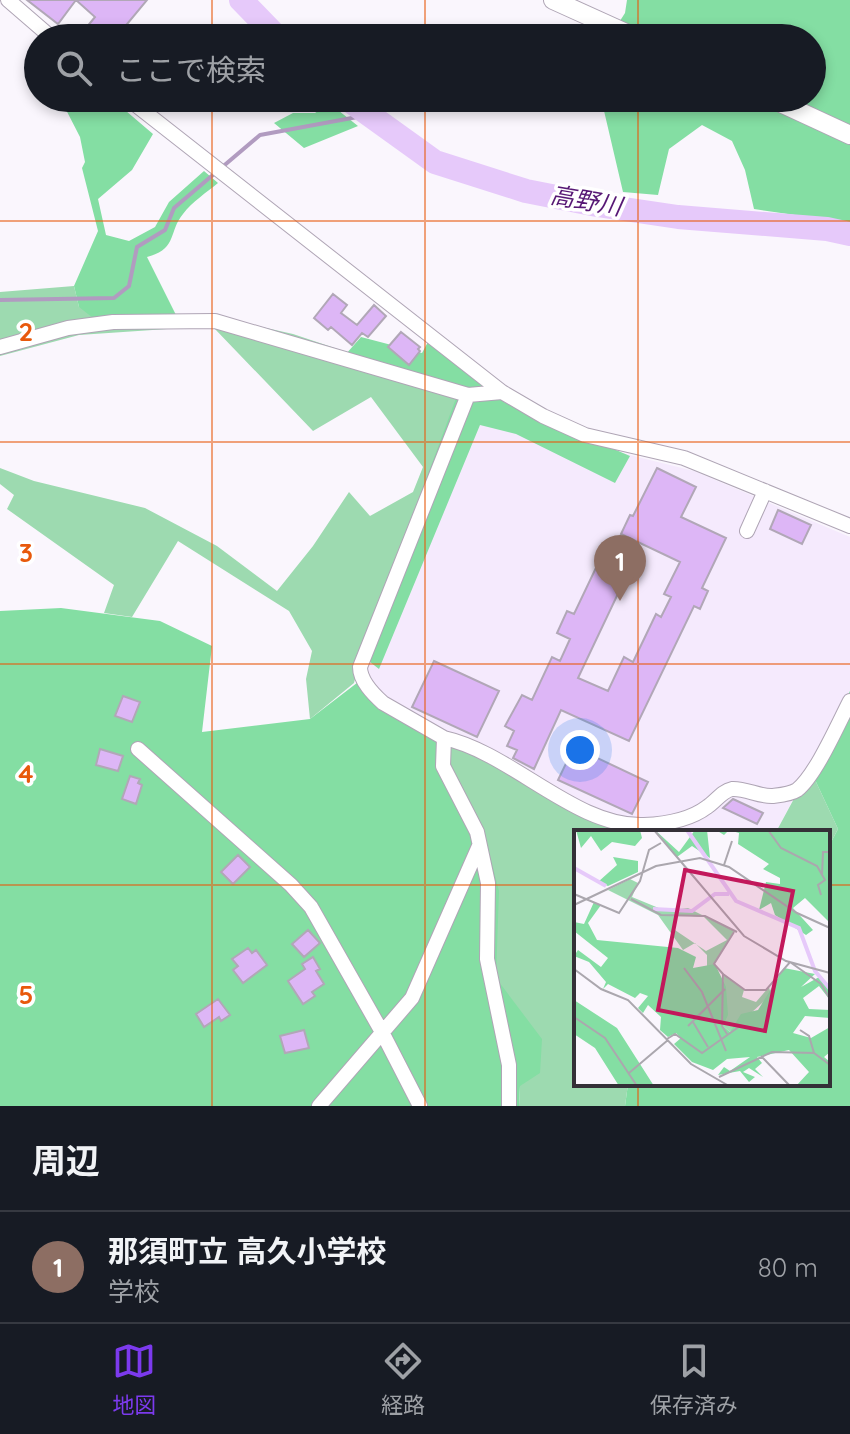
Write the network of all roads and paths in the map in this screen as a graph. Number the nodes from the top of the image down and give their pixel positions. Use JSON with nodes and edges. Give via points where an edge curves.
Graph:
{"nodes":[{"id":1,"x":8,"y":0,"type":"edge"},
{"id":2,"x":553,"y":0,"type":"edge"},
{"id":3,"x":36,"y":24,"type":"edge"},
{"id":4,"x":606,"y":24,"type":"edge"},
{"id":5,"x":145,"y":112,"type":"edge"},
{"id":6,"x":802,"y":112,"type":"joint"},
{"id":7,"x":850,"y":128,"type":"edge"},
{"id":8,"x":850,"y":138,"type":"edge"},
{"id":9,"x":0,"y":347,"type":"edge"},
{"id":10,"x":502,"y":392,"type":"junction"},
{"id":11,"x":468,"y":395,"type":"junction"},
{"id":12,"x":765,"y":491,"type":"junction"},
{"id":13,"x":850,"y":526,"type":"edge"},
{"id":14,"x":747,"y":531,"type":"dead end"},
{"id":15,"x":850,"y":701,"type":"edge"},
{"id":16,"x":444,"y":738,"type":"junction"},
{"id":17,"x":138,"y":749,"type":"dead end"},
{"id":18,"x":479,"y":846,"type":"junction"},
{"id":19,"x":382,"y":1032,"type":"junction"},
{"id":20,"x":319,"y":1106,"type":"edge"},
{"id":21,"x":420,"y":1106,"type":"edge"},
{"id":22,"x":509,"y":1106,"type":"edge"}],
"edges":[{"from":1,"to":3,"type":"street"},
{"from":2,"to":4,"type":"main road"},
{"from":5,"to":10,"type":"street"},
{"from":6,"to":7,"type":"main road"},
{"from":6,"to":8,"type":"main road"},
{"from":9,"to":11,"type":"street","via":[[113,322],[215,321]]},
{"from":10,"to":11,"type":"street"},
{"from":10,"to":12,"type":"street","via":[[585,435],[684,458]]},
{"from":11,"to":16,"type":"street","via":[[360,667],[360,675],[383,703]]},
{"from":12,"to":13,"type":"street"},
{"from":12,"to":14,"type":"street"},
{"from":15,"to":16,"type":"street","via":[[821,756],[792,793],[727,790],[685,819],[647,825],[609,821],[481,750]]},
{"from":16,"to":18,"type":"street","via":[[443,766]]},
{"from":17,"to":19,"type":"street","via":[[304,898]]},
{"from":18,"to":19,"type":"street","via":[[412,998]]},
{"from":18,"to":22,"type":"street","via":[[488,883],[487,959],[509,1065]]},
{"from":19,"to":20,"type":"street"},
{"from":19,"to":21,"type":"street"}]}
